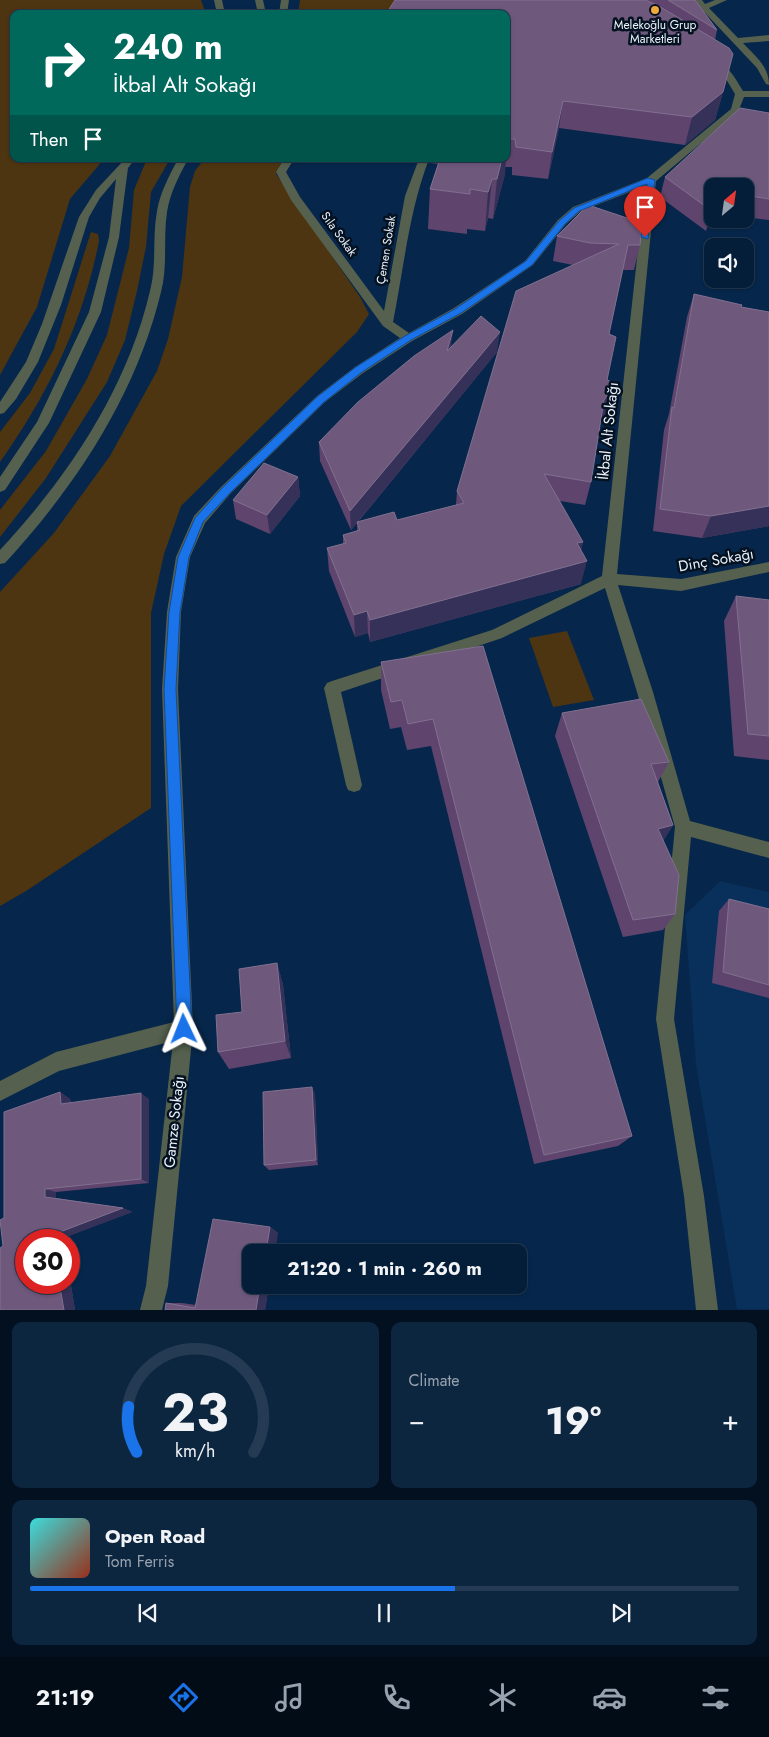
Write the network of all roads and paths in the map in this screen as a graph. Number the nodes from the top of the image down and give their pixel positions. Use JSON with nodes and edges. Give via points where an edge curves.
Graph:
{"nodes":[{"id":1,"x":697,"y":0,"type":"edge"},
{"id":2,"x":722,"y":0,"type":"edge"},
{"id":3,"x":704,"y":7,"type":"junction"},
{"id":4,"x":769,"y":38,"type":"edge"},
{"id":5,"x":736,"y":41,"type":"junction"},
{"id":6,"x":702,"y":56,"type":"edge"},
{"id":7,"x":769,"y":82,"type":"edge"},
{"id":8,"x":740,"y":94,"type":"junction"},
{"id":9,"x":769,"y":94,"type":"edge"},
{"id":10,"x":182,"y":162,"type":"edge"},
{"id":11,"x":287,"y":162,"type":"edge"},
{"id":12,"x":422,"y":162,"type":"edge"},
{"id":13,"x":126,"y":163,"type":"edge"},
{"id":14,"x":651,"y":180,"type":"junction"},
{"id":15,"x":387,"y":323,"type":"junction"},
{"id":16,"x":408,"y":338,"type":"junction"},
{"id":17,"x":0,"y":410,"type":"edge"},
{"id":18,"x":0,"y":487,"type":"edge"},
{"id":19,"x":0,"y":559,"type":"edge"},
{"id":20,"x":769,"y":567,"type":"edge"},
{"id":21,"x":609,"y":579,"type":"junction"},
{"id":22,"x":354,"y":785,"type":"dead end"},
{"id":23,"x":683,"y":827,"type":"junction"},
{"id":24,"x":769,"y":850,"type":"edge"},
{"id":25,"x":184,"y":1029,"type":"junction"},
{"id":26,"x":0,"y":1091,"type":"edge"},
{"id":27,"x":151,"y":1310,"type":"edge"},
{"id":28,"x":707,"y":1310,"type":"edge"}],
"edges":[{"from":1,"to":3,"type":"street"},
{"from":2,"to":3,"type":"street"},
{"from":3,"to":5,"type":"street"},
{"from":4,"to":5,"type":"street"},
{"from":5,"to":7,"type":"street"},
{"from":6,"to":8,"type":"street","via":[[726,72]]},
{"from":8,"to":9,"type":"street"},
{"from":8,"to":14,"type":"street","via":[[735,110]]},
{"from":10,"to":19,"type":"street","via":[[169,187],[161,218],[156,291],[134,358],[102,424],[54,496]]},
{"from":11,"to":15,"type":"street","name":"Sıla Sokak","via":[[281,172],[295,198]]},
{"from":12,"to":15,"type":"street","name":"Çemen Sokak","via":[[406,210]]},
{"from":13,"to":17,"type":"street","via":[[92,203],[75,241],[47,325],[12,397]]},
{"from":13,"to":18,"type":"street","via":[[114,237],[95,312],[43,423]]},
{"from":14,"to":16,"type":"street","name":"Gamze Sokağı","via":[[576,210],[562,222],[529,263],[458,311]]},
{"from":14,"to":21,"type":"street","name":"İkbal Alt Sokağı"},
{"from":15,"to":16,"type":"street"},
{"from":16,"to":25,"type":"street","name":"Gamze Sokağı","via":[[321,399],[226,490],[199,520],[183,557],[174,612],[170,689]]},
{"from":20,"to":21,"type":"street","name":"Dinç Sokağı","via":[[681,585]]},
{"from":21,"to":22,"type":"street","via":[[496,634],[332,688]]},
{"from":21,"to":23,"type":"street","name":"İkbal Alt Sokağı"},
{"from":23,"to":24,"type":"street"},
{"from":23,"to":28,"type":"street","via":[[666,1019],[694,1196]]},
{"from":25,"to":26,"type":"street","via":[[56,1062]]},
{"from":25,"to":27,"type":"street","name":"Gamze Sokağı","via":[[157,1286]]}]}
